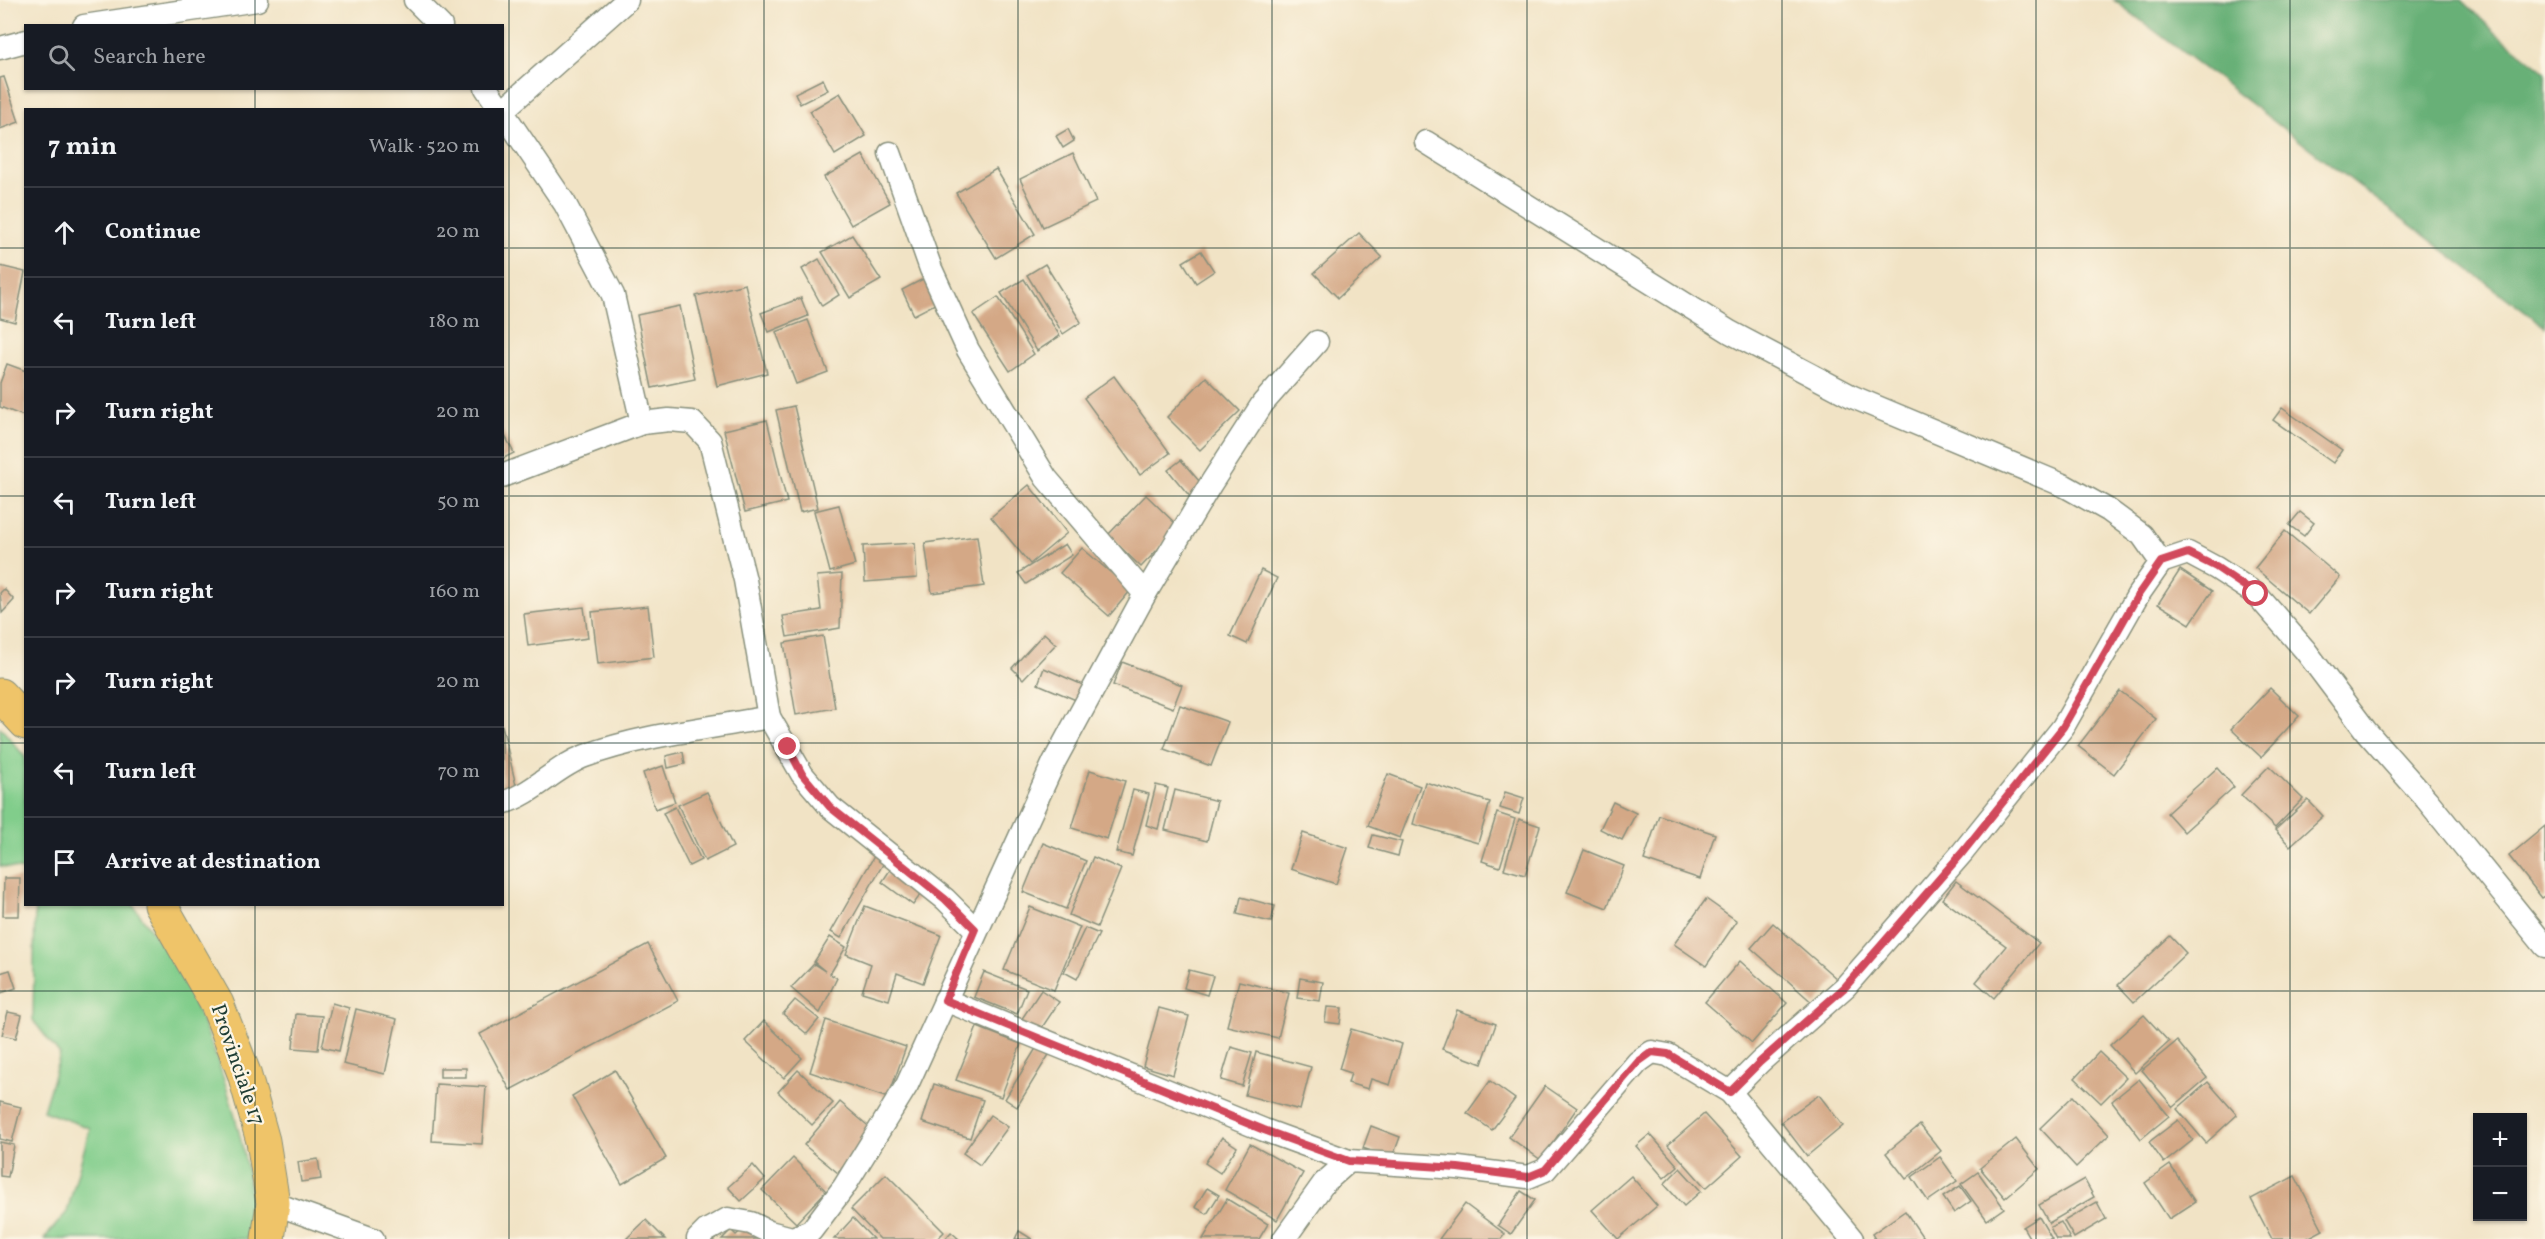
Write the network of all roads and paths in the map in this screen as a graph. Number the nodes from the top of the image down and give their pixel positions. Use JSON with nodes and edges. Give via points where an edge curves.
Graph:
{"nodes":[{"id":1,"x":256,"y":0,"type":"edge"},
{"id":2,"x":415,"y":0,"type":"edge"},
{"id":3,"x":627,"y":0,"type":"edge"},
{"id":4,"x":97,"y":24,"type":"edge"},
{"id":5,"x":439,"y":24,"type":"edge"},
{"id":6,"x":24,"y":42,"type":"edge"},
{"id":7,"x":0,"y":48,"type":"edge"},
{"id":8,"x":487,"y":90,"type":"edge"},
{"id":9,"x":500,"y":108,"type":"edge"},
{"id":10,"x":504,"y":109,"type":"edge"},
{"id":11,"x":504,"y":114,"type":"edge"},
{"id":12,"x":1426,"y":142,"type":"dead end"},
{"id":13,"x":890,"y":153,"type":"dead end"},
{"id":14,"x":1317,"y":342,"type":"dead end"},
{"id":15,"x":642,"y":423,"type":"junction"},
{"id":16,"x":504,"y":475,"type":"edge"},
{"id":17,"x":2161,"y":562,"type":"junction"},
{"id":18,"x":1145,"y":594,"type":"junction"},
{"id":19,"x":0,"y":695,"type":"edge"},
{"id":20,"x":769,"y":717,"type":"junction"},
{"id":21,"x":24,"y":721,"type":"edge"},
{"id":22,"x":504,"y":802,"type":"edge"},
{"id":23,"x":161,"y":906,"type":"edge"},
{"id":24,"x":975,"y":929,"type":"junction"},
{"id":25,"x":2545,"y":946,"type":"edge"},
{"id":26,"x":945,"y":1000,"type":"junction"},
{"id":27,"x":1730,"y":1092,"type":"junction"},
{"id":28,"x":1349,"y":1161,"type":"junction"},
{"id":29,"x":273,"y":1203,"type":"junction"},
{"id":30,"x":268,"y":1239,"type":"edge"},
{"id":31,"x":373,"y":1239,"type":"edge"},
{"id":32,"x":698,"y":1239,"type":"edge"},
{"id":33,"x":1284,"y":1239,"type":"edge"},
{"id":34,"x":1852,"y":1239,"type":"edge"}],
"edges":[{"from":1,"to":4,"type":"street"},
{"from":2,"to":5,"type":"street"},
{"from":3,"to":10,"type":"street"},
{"from":6,"to":7,"type":"street"},
{"from":8,"to":9,"type":"street"},
{"from":11,"to":15,"type":"street","via":[[565,204],[613,295]]},
{"from":12,"to":17,"type":"street","via":[[1730,332],[1853,397],[2065,486],[2108,510],[2142,535]]},
{"from":13,"to":18,"type":"street","via":[[931,269],[968,350],[1046,478]]},
{"from":14,"to":18,"type":"street","via":[[1263,403]]},
{"from":15,"to":16,"type":"street"},
{"from":15,"to":20,"type":"street","via":[[692,422],[710,441],[745,580]]},
{"from":17,"to":25,"type":"street","via":[[2188,553],[2256,594]]},
{"from":17,"to":27,"type":"street","via":[[2063,727],[1962,853],[1845,987]]},
{"from":18,"to":24,"type":"street","via":[[1054,762]]},
{"from":19,"to":21,"type":"main road"},
{"from":20,"to":22,"type":"street","via":[[652,737],[584,756],[518,798]]},
{"from":20,"to":24,"type":"street","via":[[802,774],[830,807],[937,892]]},
{"from":23,"to":29,"type":"main road","name":"Provinciale 17","via":[[218,1004],[244,1073],[263,1141]]},
{"from":24,"to":26,"type":"street"},
{"from":26,"to":28,"type":"street"},
{"from":26,"to":32,"type":"street","via":[[907,1085],[844,1187],[811,1231],[792,1238],[728,1219]]},
{"from":27,"to":28,"type":"street","via":[[1668,1054],[1652,1052],[1638,1062],[1545,1170],[1528,1177]]},
{"from":27,"to":34,"type":"street"},
{"from":28,"to":33,"type":"street","via":[[1324,1183]]},
{"from":29,"to":30,"type":"main road","name":"Provinciale 17"},
{"from":29,"to":31,"type":"street"}]}
